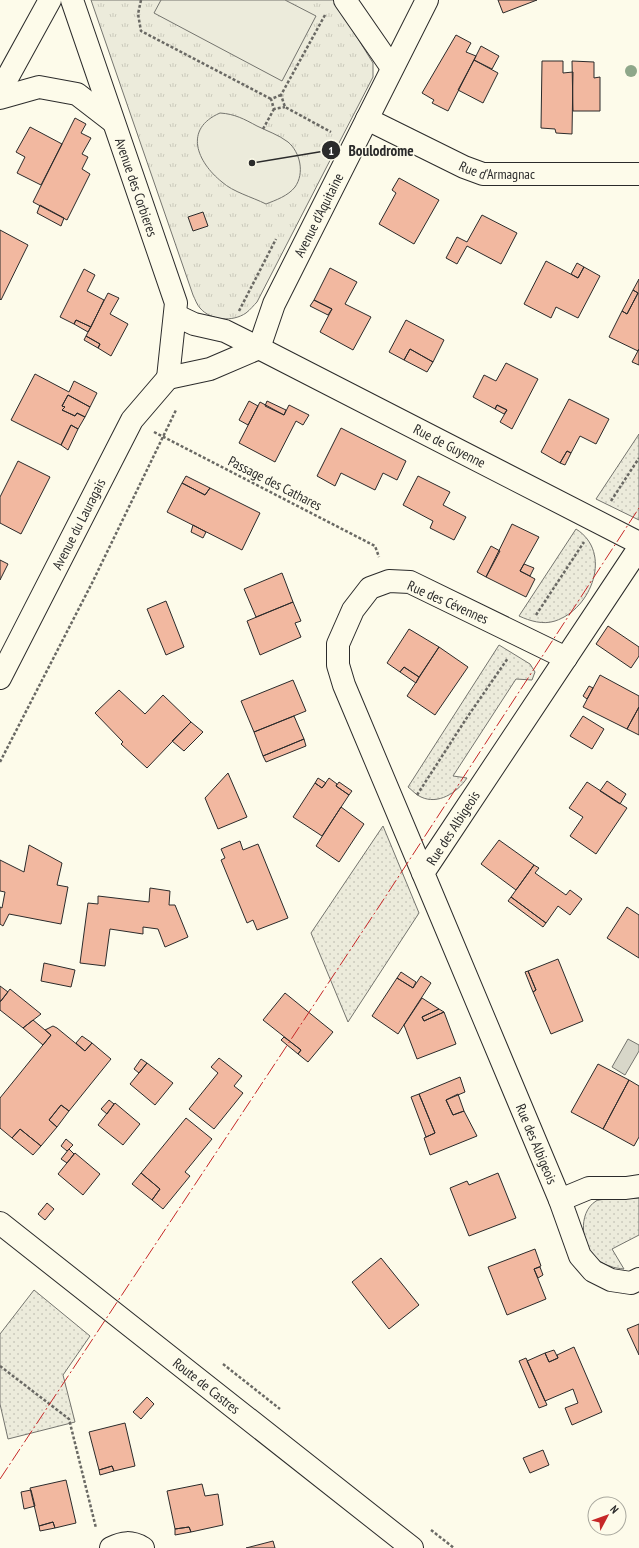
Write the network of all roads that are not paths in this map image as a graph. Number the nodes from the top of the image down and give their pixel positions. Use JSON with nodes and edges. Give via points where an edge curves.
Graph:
{"nodes":[{"id":1,"x":50,"y":0,"type":"edge"},
{"id":2,"x":72,"y":0,"type":"edge"},
{"id":3,"x":427,"y":0,"type":"edge"},
{"id":4,"x":337,"y":4,"type":"edge"},
{"id":5,"x":392,"y":68,"type":"junction"},
{"id":6,"x":0,"y":91,"type":"edge"},
{"id":7,"x":0,"y":98,"type":"edge"},
{"id":8,"x":367,"y":119,"type":"junction"},
{"id":9,"x":112,"y":120,"type":"junction"},
{"id":10,"x":639,"y":174,"type":"edge"},
{"id":11,"x":175,"y":315,"type":"junction"},
{"id":12,"x":259,"y":348,"type":"junction"},
{"id":13,"x":168,"y":378,"type":"junction"},
{"id":14,"x":639,"y":543,"type":"edge"},
{"id":15,"x":639,"y":548,"type":"edge"},
{"id":16,"x":566,"y":658,"type":"junction"},
{"id":17,"x":0,"y":678,"type":"edge"},
{"id":18,"x":423,"y":873,"type":"junction"},
{"id":19,"x":639,"y":1186,"type":"edge"},
{"id":20,"x":560,"y":1200,"type":"junction"},
{"id":21,"x":0,"y":1223,"type":"edge"},
{"id":22,"x":639,"y":1279,"type":"edge"},
{"id":23,"x":104,"y":1540,"type":"edge"},
{"id":24,"x":143,"y":1548,"type":"edge"},
{"id":25,"x":412,"y":1548,"type":"edge"}],
"edges":[{"from":1,"to":6,"type":"street"},
{"from":2,"to":9,"type":"street","name":"Avenue des Corbieres"},
{"from":3,"to":5,"type":"street","name":"Avenue d'Aquitaine"},
{"from":4,"to":5,"type":"street"},
{"from":5,"to":8,"type":"street","name":"Avenue d'Aquitaine"},
{"from":7,"to":9,"type":"street","via":[[39,87],[77,94]]},
{"from":8,"to":10,"type":"street","name":"Rue d'Armagnac","via":[[464,168],[483,174]]},
{"from":8,"to":12,"type":"street","name":"Avenue d'Aquitaine","via":[[274,304]]},
{"from":9,"to":11,"type":"street","name":"Avenue des Corbieres","via":[[176,303]]},
{"from":11,"to":12,"type":"street","name":"Rue de Guyenne","via":[[194,324],[225,331]]},
{"from":11,"to":13,"type":"street","name":"Avenue des Corbieres"},
{"from":12,"to":13,"type":"street","via":[[210,369]]},
{"from":12,"to":14,"type":"street","name":"Rue de Guyenne"},
{"from":13,"to":17,"type":"street","name":"Avenue du Lauragais","via":[[132,420]]},
{"from":15,"to":16,"type":"street","name":"Rue des Albigeois"},
{"from":16,"to":18,"type":"street","name":"Rue des Albigeois"},
{"from":16,"to":18,"type":"street","name":"Rue des Cévennes","via":[[410,582],[388,581],[370,588],[353,610],[338,644],[338,665],[344,685]]},
{"from":18,"to":20,"type":"street","name":"Rue des Albigeois"},
{"from":19,"to":20,"type":"street","via":[[590,1188]]},
{"from":20,"to":22,"type":"street","name":"Rue des Albigeois","via":[[580,1256],[593,1271],[611,1280],[631,1283]]},
{"from":21,"to":25,"type":"street","name":"Route de Castres"},
{"from":23,"to":24,"type":"street","via":[[136,1544]]}]}
